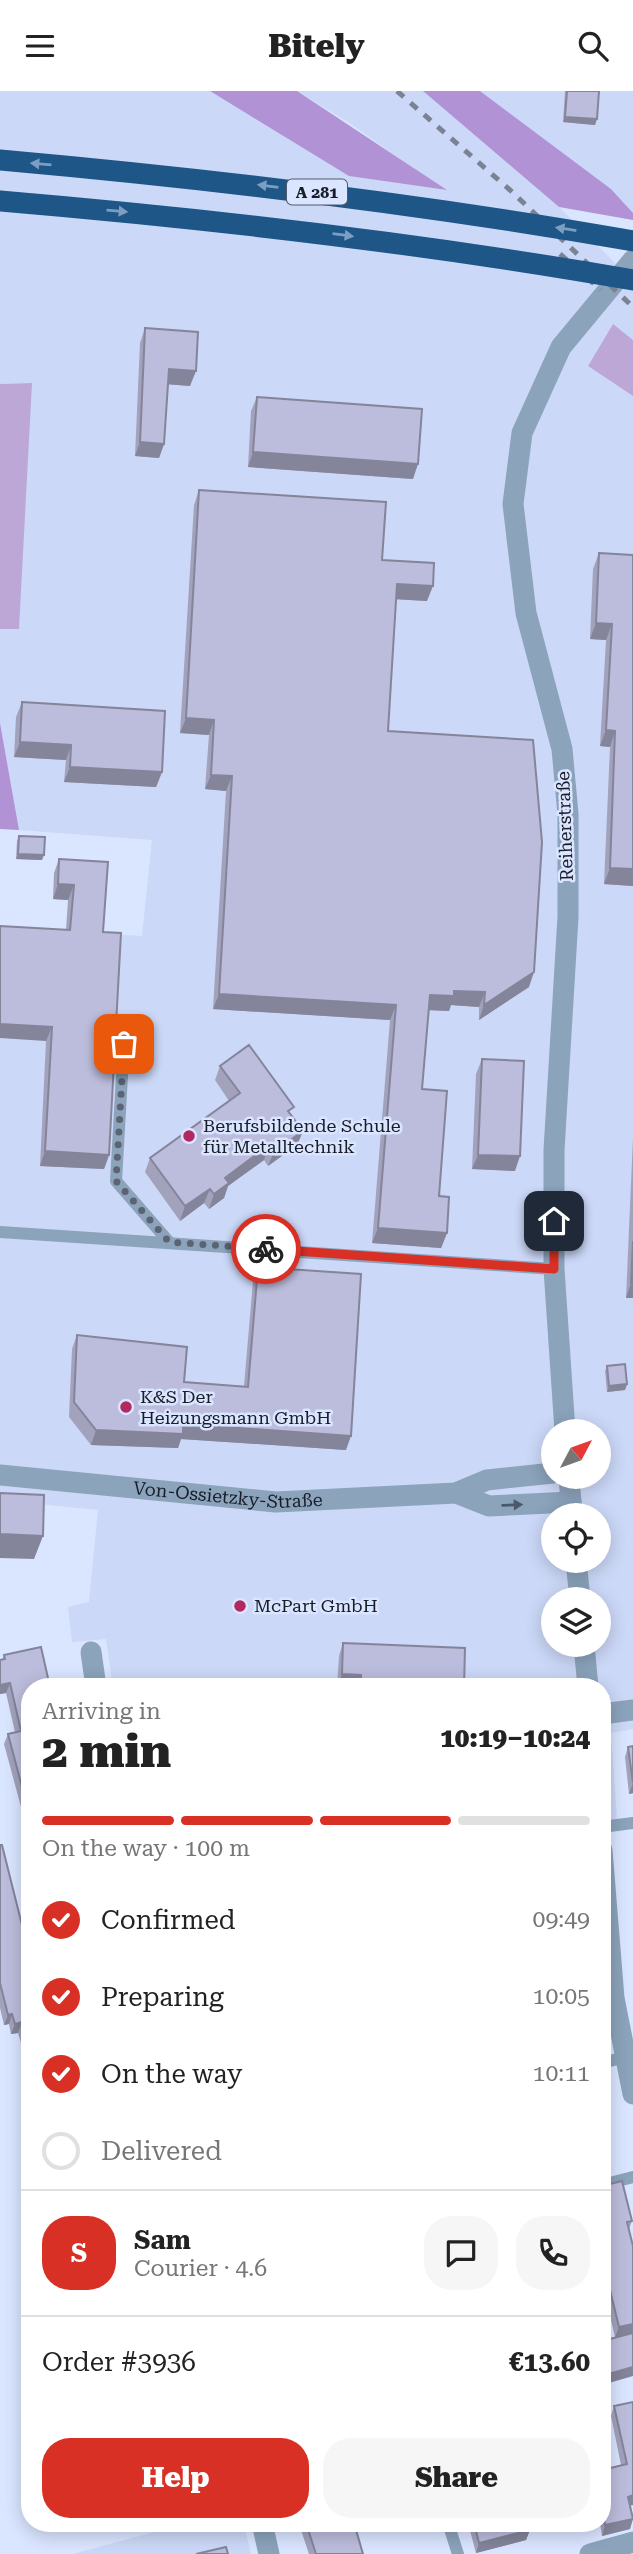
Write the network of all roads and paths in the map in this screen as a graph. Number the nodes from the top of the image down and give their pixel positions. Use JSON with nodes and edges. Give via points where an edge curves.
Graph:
{"nodes":[{"id":1,"x":0,"y":160,"type":"edge"},
{"id":2,"x":0,"y":201,"type":"edge"},
{"id":3,"x":633,"y":241,"type":"edge"},
{"id":4,"x":633,"y":260,"type":"edge"},
{"id":5,"x":633,"y":280,"type":"edge"},
{"id":6,"x":125,"y":1023,"type":"dead end"},
{"id":7,"x":0,"y":1232,"type":"edge"},
{"id":8,"x":169,"y":1242,"type":"junction"},
{"id":9,"x":554,"y":1269,"type":"junction"},
{"id":10,"x":564,"y":1419,"type":"edge"},
{"id":11,"x":541,"y":1474,"type":"edge"},
{"id":12,"x":0,"y":1475,"type":"edge"},
{"id":13,"x":456,"y":1493,"type":"junction"},
{"id":14,"x":541,"y":1508,"type":"edge"},
{"id":15,"x":91,"y":1652,"type":"dead end"},
{"id":16,"x":585,"y":1657,"type":"edge"},
{"id":17,"x":95,"y":1678,"type":"edge"},
{"id":18,"x":587,"y":1678,"type":"edge"},
{"id":19,"x":633,"y":1710,"type":"edge"},
{"id":20,"x":611,"y":1713,"type":"edge"},
{"id":21,"x":633,"y":1823,"type":"edge"},
{"id":22,"x":611,"y":1826,"type":"edge"},
{"id":23,"x":611,"y":1961,"type":"edge"},
{"id":24,"x":625,"y":2057,"type":"junction"},
{"id":25,"x":611,"y":2061,"type":"edge"},
{"id":26,"x":633,"y":2094,"type":"edge"},
{"id":27,"x":633,"y":2177,"type":"edge"},
{"id":28,"x":611,"y":2183,"type":"edge"},
{"id":29,"x":264,"y":2532,"type":"edge"},
{"id":30,"x":451,"y":2532,"type":"edge"},
{"id":31,"x":633,"y":2542,"type":"edge"},
{"id":32,"x":269,"y":2554,"type":"edge"},
{"id":33,"x":458,"y":2554,"type":"edge"},
{"id":34,"x":590,"y":2554,"type":"edge"}],
"edges":[{"from":3,"to":1,"type":"highway","number":"A 281","one_way":true,"bridge":true,"via":[[261,185]]},
{"from":2,"to":5,"type":"highway","number":"A 281","one_way":true,"bridge":true,"via":[[185,216],[376,239]]},
{"from":4,"to":9,"type":"street","name":"Reiherstraße","via":[[561,347],[522,433],[513,503],[526,613],[562,749],[568,814],[568,917],[554,1150]]},
{"from":6,"to":8,"type":"lane","via":[[116,1181]]},
{"from":7,"to":8,"type":"lane"},
{"from":8,"to":9,"type":"lane"},
{"from":9,"to":10,"type":"street","name":"Reiherstraße"},
{"from":11,"to":13,"type":"street","name":"Von-Ossietzky-Straße","via":[[487,1480]]},
{"from":12,"to":13,"type":"street","name":"Von-Ossietzky-Straße","via":[[276,1502]]},
{"from":13,"to":14,"type":"street","name":"Von-Ossietzky-Straße","one_way":true,"via":[[489,1506]]},
{"from":15,"to":17,"type":"street"},
{"from":16,"to":18,"type":"street"},
{"from":19,"to":20,"type":"street"},
{"from":21,"to":22,"type":"lane"},
{"from":23,"to":24,"type":"street"},
{"from":24,"to":25,"type":"lane"},
{"from":24,"to":26,"type":"street"},
{"from":27,"to":28,"type":"lane"},
{"from":29,"to":32,"type":"street"},
{"from":30,"to":33,"type":"lane"},
{"from":31,"to":34,"type":"street"}]}
